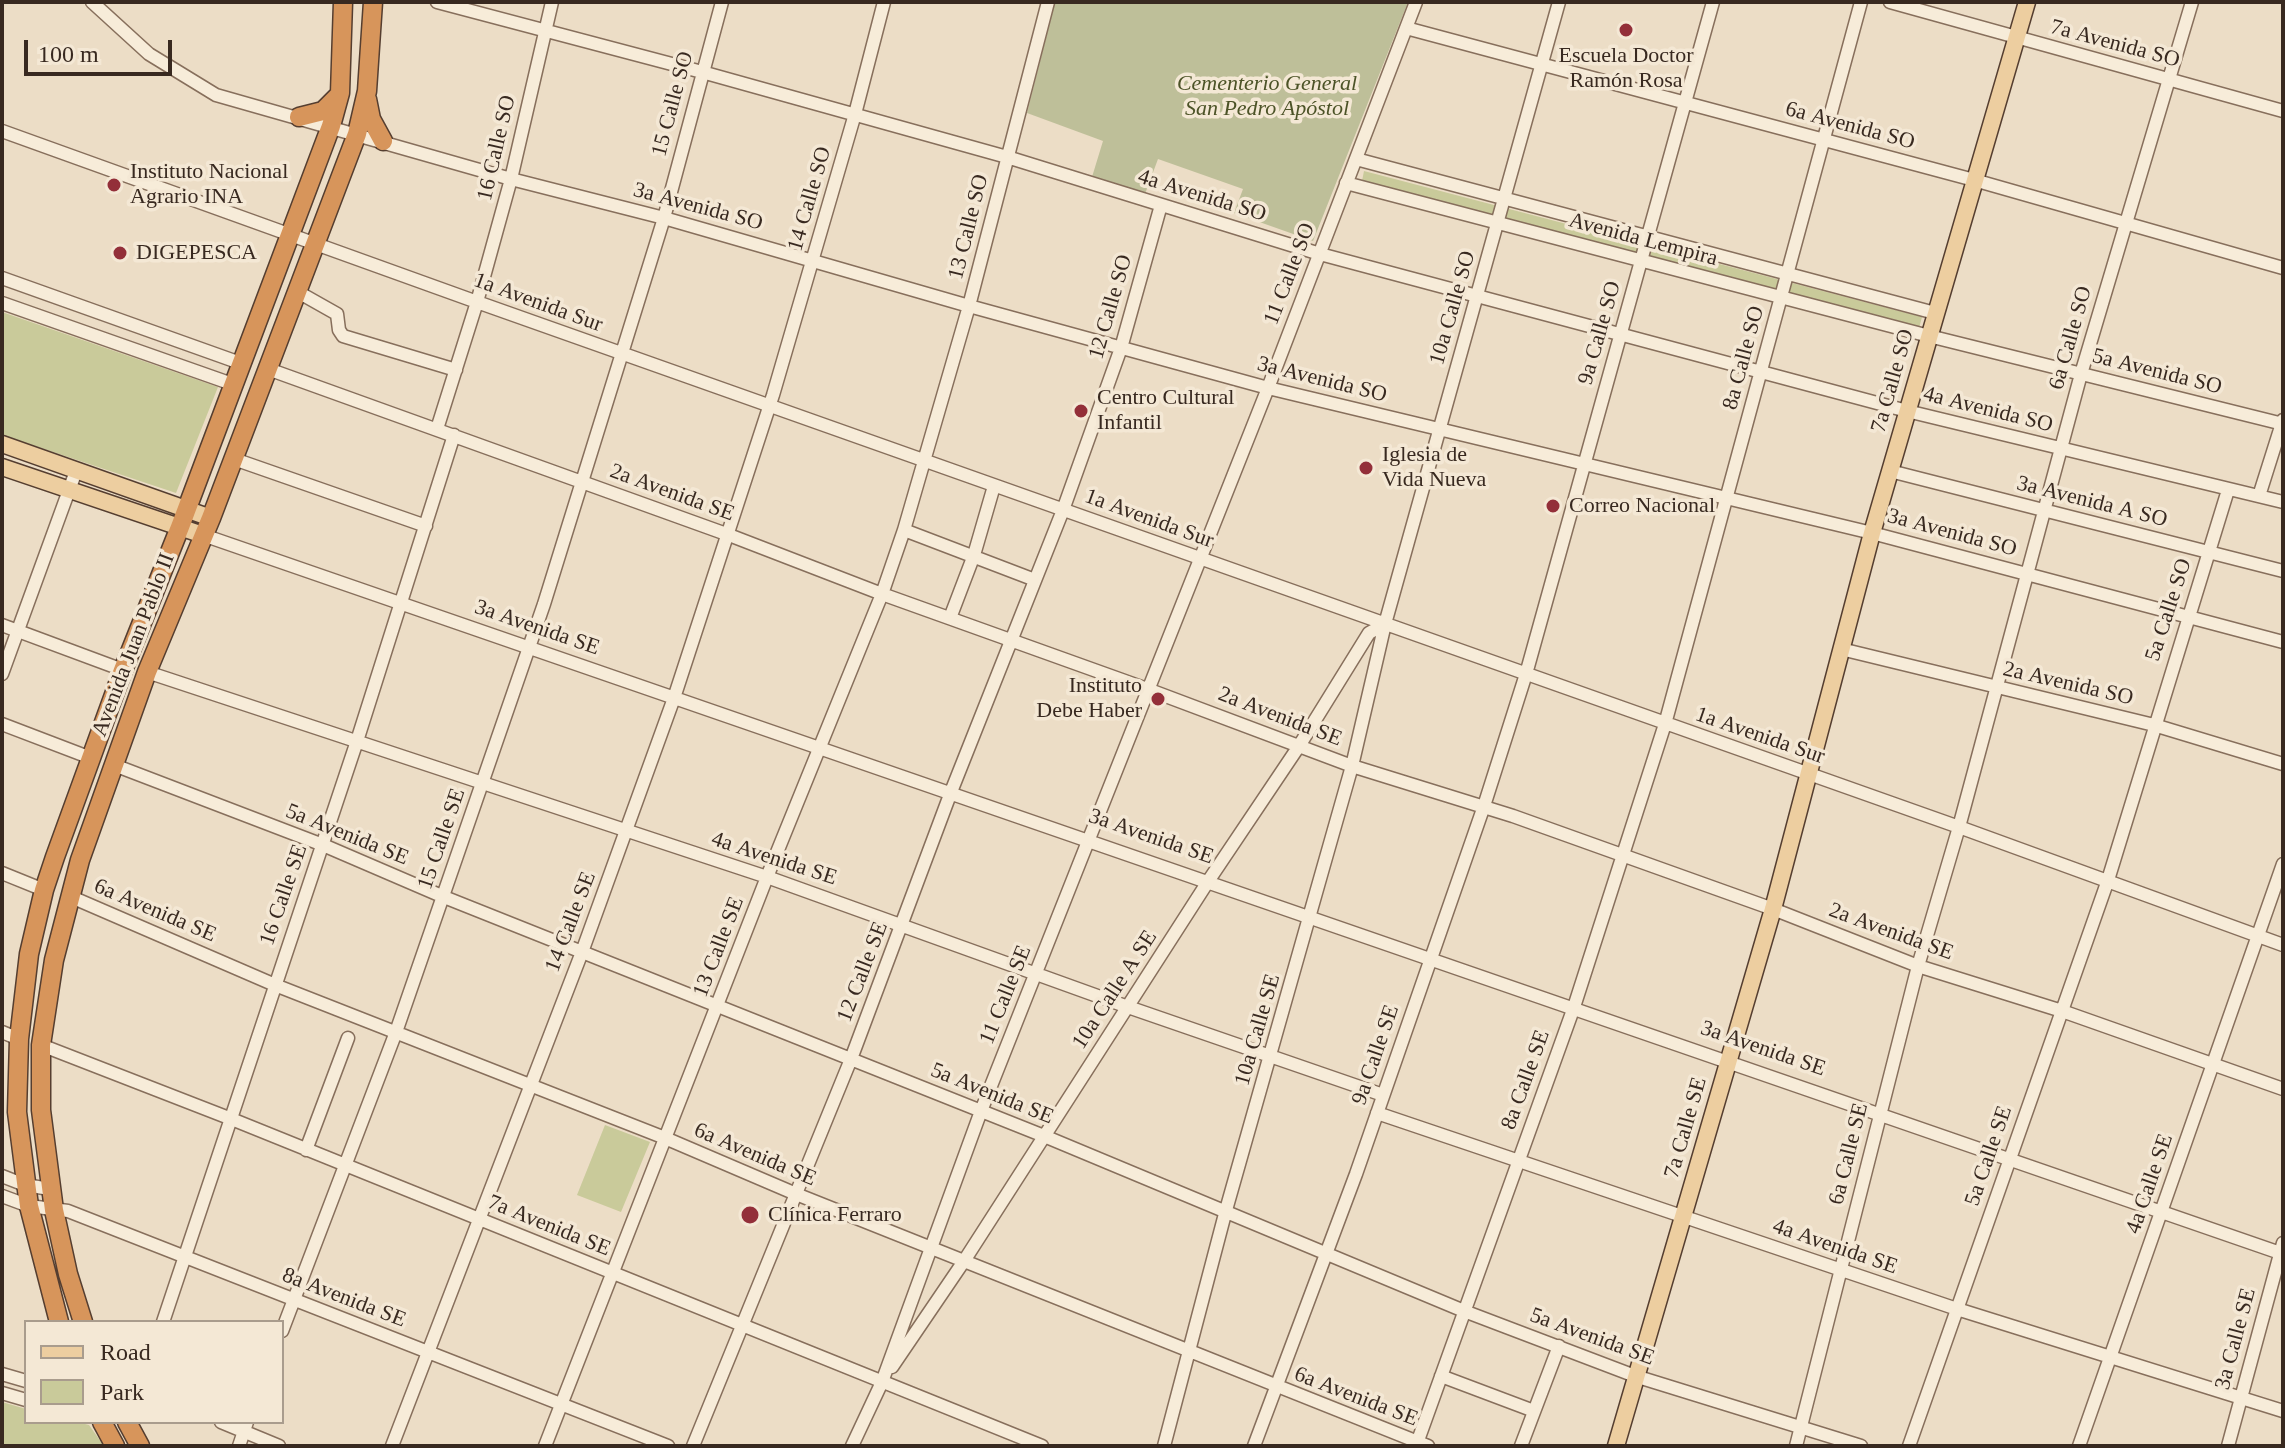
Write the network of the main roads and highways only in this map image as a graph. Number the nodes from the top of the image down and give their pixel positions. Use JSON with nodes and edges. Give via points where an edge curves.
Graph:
{"nodes":[{"id":1,"x":343,"y":2,"type":"edge"},
{"id":2,"x":373,"y":2,"type":"edge"},
{"id":3,"x":2027,"y":2,"type":"edge"},
{"id":4,"x":367,"y":91,"type":"junction"},
{"id":5,"x":340,"y":93,"type":"junction"},
{"id":6,"x":299,"y":117,"type":"road end"},
{"id":7,"x":383,"y":141,"type":"road end"},
{"id":8,"x":2,"y":444,"type":"edge"},
{"id":9,"x":2,"y":467,"type":"edge"},
{"id":10,"x":184,"y":518,"type":"junction"},
{"id":11,"x":207,"y":526,"type":"junction"},
{"id":12,"x":1809,"y":775,"type":"joint"},
{"id":13,"x":10,"y":1035,"type":"edge"},
{"id":14,"x":58,"y":1320,"type":"edge"},
{"id":15,"x":82,"y":1320,"type":"edge"},
{"id":16,"x":103,"y":1424,"type":"edge"},
{"id":17,"x":128,"y":1424,"type":"edge"},
{"id":18,"x":115,"y":1446,"type":"edge"},
{"id":19,"x":140,"y":1446,"type":"edge"},
{"id":20,"x":1616,"y":1446,"type":"edge"}],
"edges":[{"from":1,"to":5,"type":"highway","name":"Avenida Juan Pablo II"},
{"from":2,"to":4,"type":"highway","name":"Avenida Juan Pablo II"},
{"from":3,"to":12,"type":"main road","name":"7a Calle SO","via":[[1872,533]]},
{"from":4,"to":7,"type":"highway","via":[[371,119]]},
{"from":4,"to":11,"type":"highway","name":"Avenida Juan Pablo II","via":[[357,134]]},
{"from":5,"to":6,"type":"highway","via":[[323,111]]},
{"from":5,"to":10,"type":"highway","name":"Avenida Juan Pablo II"},
{"from":8,"to":10,"type":"main road","name":"3a Avenida SE"},
{"from":9,"to":10,"type":"main road","name":"3a Avenida SE","via":[[68,491]]},
{"from":10,"to":11,"type":"main road","name":"3a Avenida SE"},
{"from":10,"to":13,"type":"highway","name":"Avenida Juan Pablo II","via":[[44,890]]},
{"from":11,"to":15,"type":"highway","name":"Avenida Juan Pablo II","via":[[114,765],[69,896],[54,960],[41,1045],[41,1110],[54,1210]]},
{"from":12,"to":20,"type":"main road","name":"7a Calle SE"},
{"from":13,"to":14,"type":"highway","name":"Avenida Juan Pablo II","via":[[25,1185]]},
{"from":16,"to":18,"type":"highway"},
{"from":17,"to":19,"type":"highway"}]}
